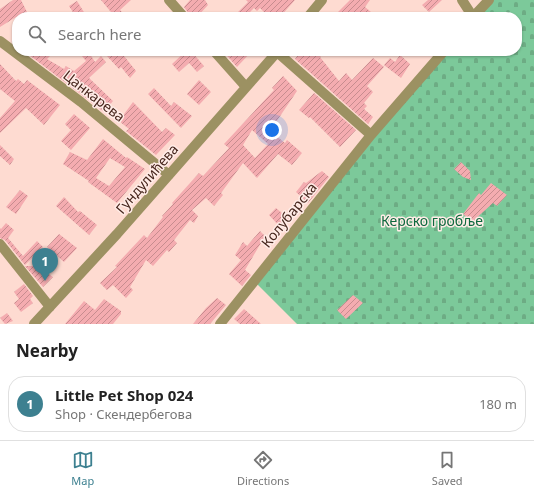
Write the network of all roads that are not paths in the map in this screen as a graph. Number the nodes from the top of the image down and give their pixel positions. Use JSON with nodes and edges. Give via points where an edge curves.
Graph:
{"nodes":[{"id":1,"x":169,"y":0,"type":"edge"},
{"id":2,"x":322,"y":0,"type":"edge"},
{"id":3,"x":462,"y":0,"type":"edge"},
{"id":4,"x":489,"y":0,"type":"edge"},
{"id":5,"x":180,"y":12,"type":"edge"},
{"id":6,"x":312,"y":12,"type":"edge"},
{"id":7,"x":470,"y":12,"type":"edge"},
{"id":8,"x":478,"y":12,"type":"edge"},
{"id":9,"x":0,"y":41,"type":"edge"},
{"id":10,"x":12,"y":50,"type":"edge"},
{"id":11,"x":20,"y":56,"type":"edge"},
{"id":12,"x":218,"y":56,"type":"edge"},
{"id":13,"x":273,"y":56,"type":"edge"},
{"id":14,"x":282,"y":56,"type":"edge"},
{"id":15,"x":440,"y":56,"type":"edge"},
{"id":16,"x":246,"y":87,"type":"junction"},
{"id":17,"x":371,"y":135,"type":"junction"},
{"id":18,"x":169,"y":175,"type":"junction"},
{"id":19,"x":0,"y":244,"type":"edge"},
{"id":20,"x":50,"y":307,"type":"junction"},
{"id":21,"x":34,"y":324,"type":"edge"},
{"id":22,"x":220,"y":324,"type":"edge"}],
"edges":[{"from":1,"to":5,"type":"street"},
{"from":2,"to":6,"type":"street"},
{"from":3,"to":7,"type":"street"},
{"from":4,"to":8,"type":"street"},
{"from":9,"to":10,"type":"street","name":"Цанкарева"},
{"from":11,"to":18,"type":"street","name":"Цанкарева"},
{"from":12,"to":16,"type":"street"},
{"from":13,"to":16,"type":"street","name":"Гундулићева"},
{"from":14,"to":17,"type":"street"},
{"from":15,"to":17,"type":"street","name":"Колубарска"},
{"from":16,"to":18,"type":"street","name":"Гундулићева"},
{"from":17,"to":22,"type":"street","name":"Колубарска"},
{"from":18,"to":20,"type":"street","name":"Гундулићева"},
{"from":19,"to":20,"type":"street"},
{"from":20,"to":21,"type":"street","name":"Гундулићева"}]}
